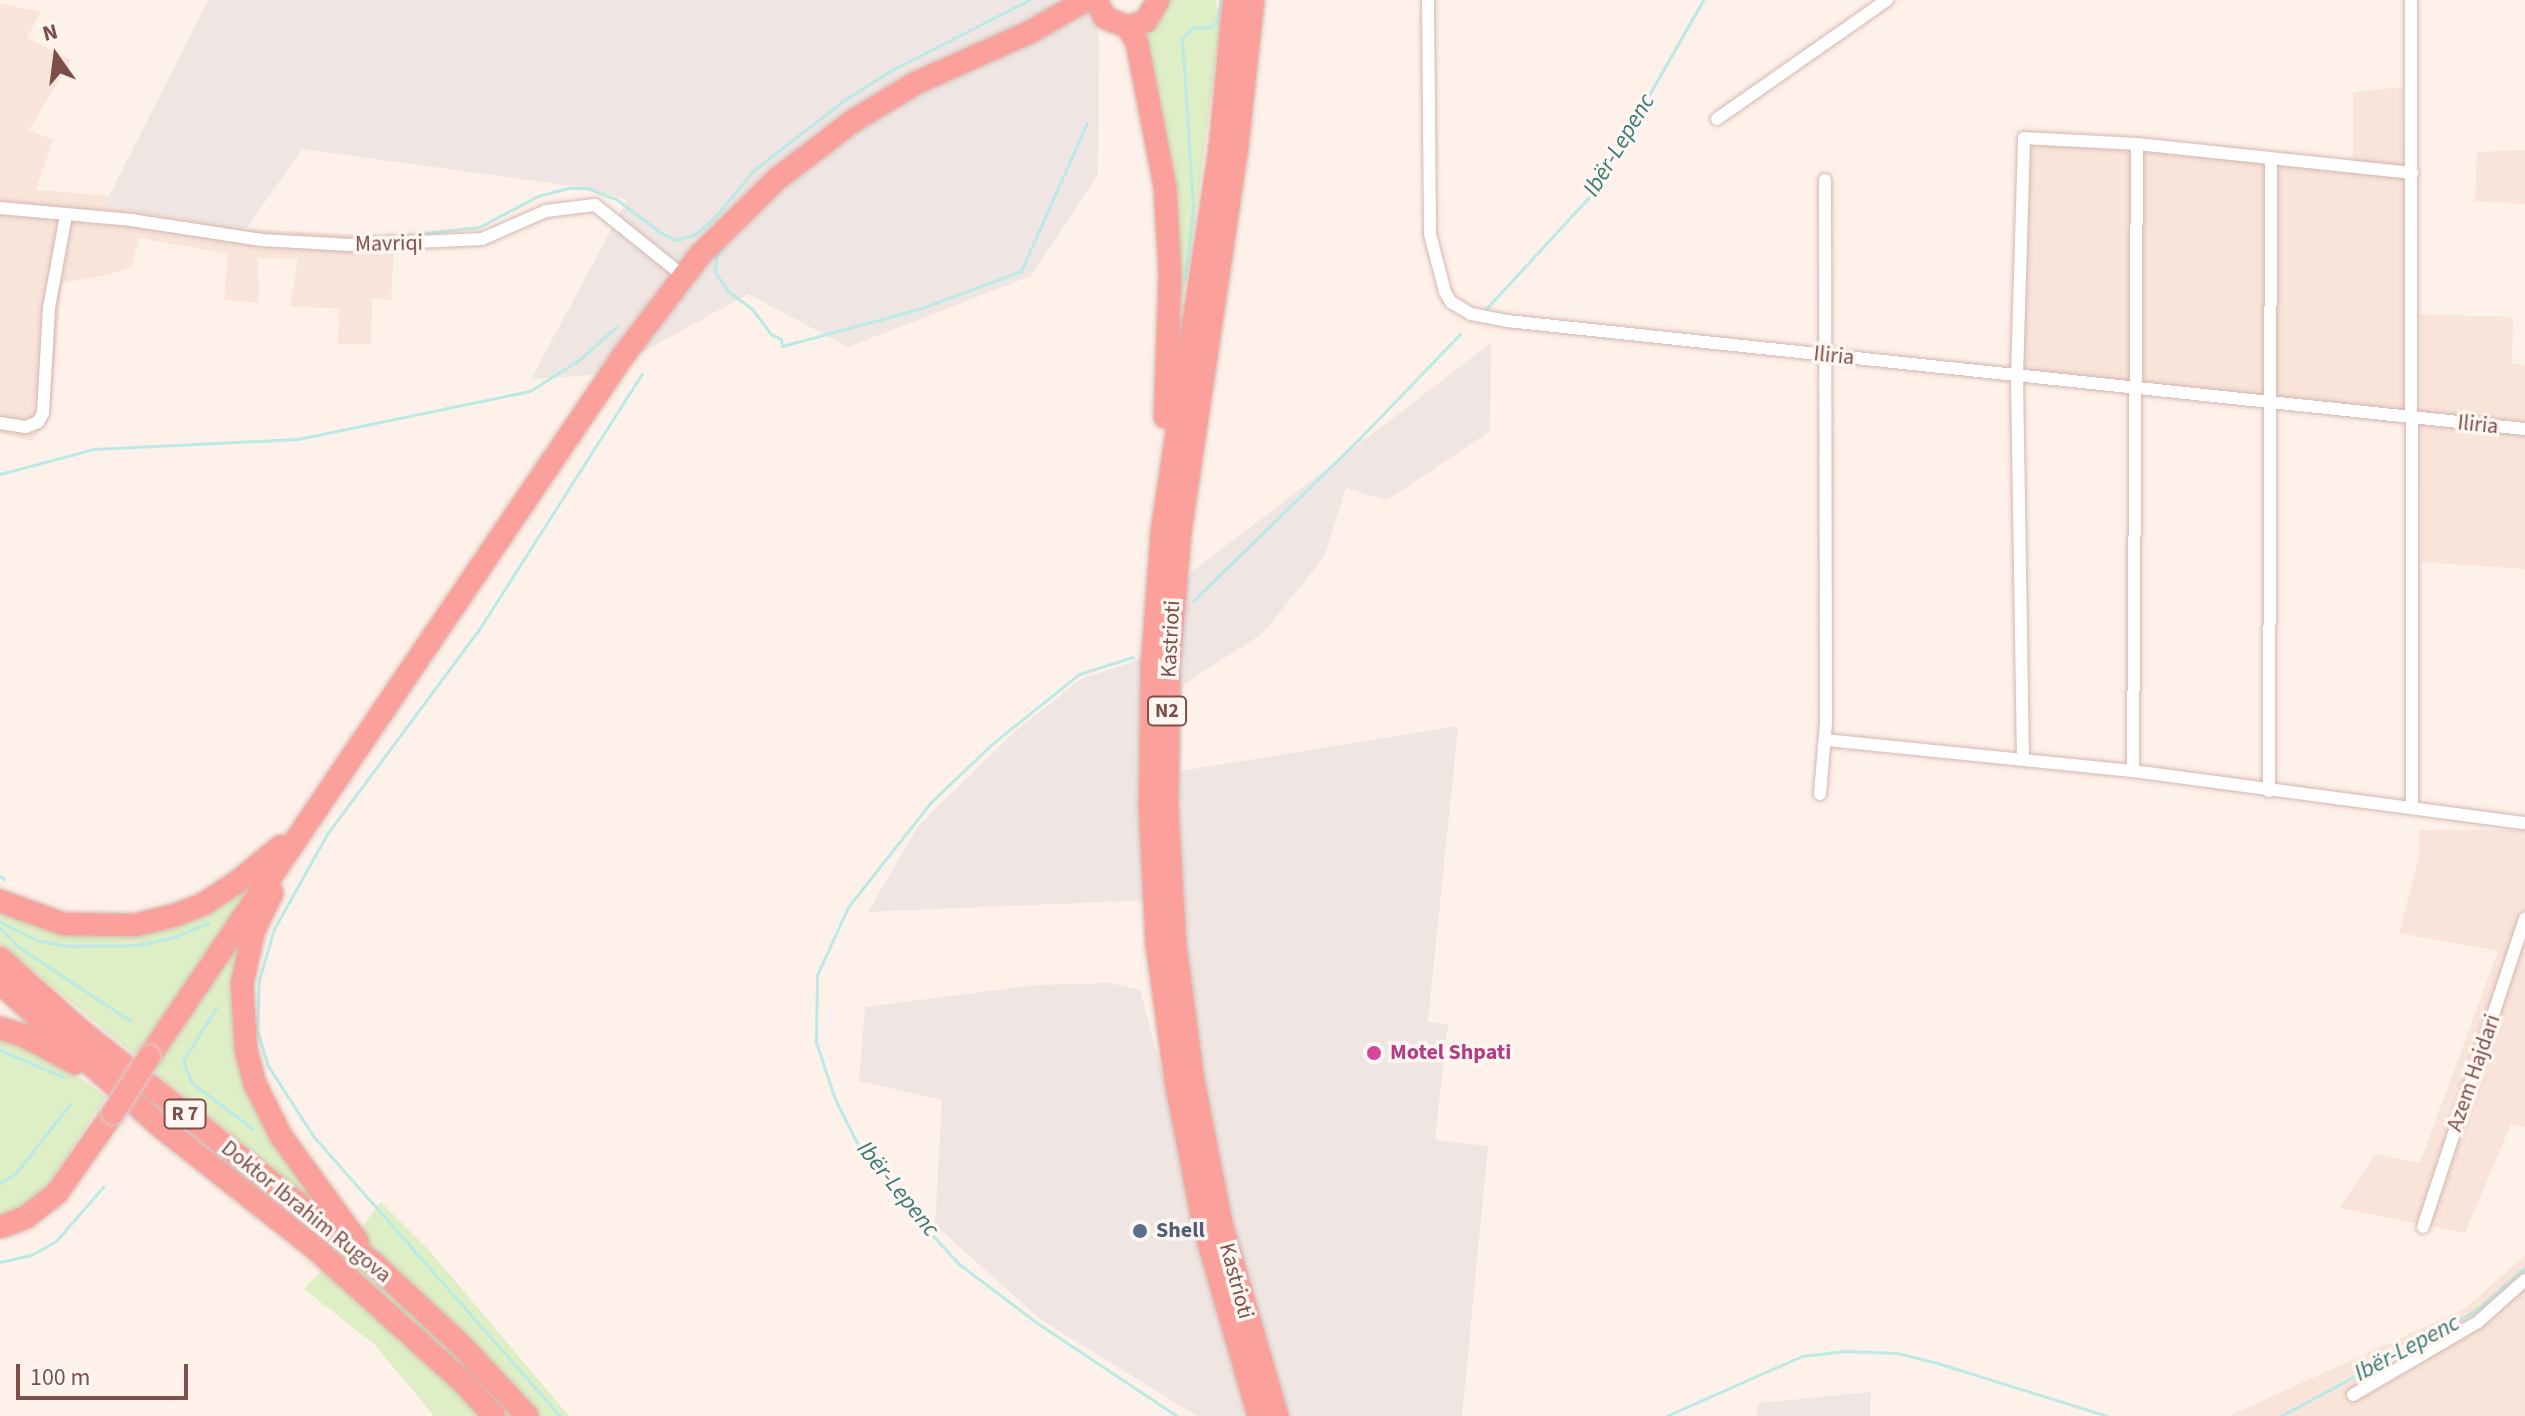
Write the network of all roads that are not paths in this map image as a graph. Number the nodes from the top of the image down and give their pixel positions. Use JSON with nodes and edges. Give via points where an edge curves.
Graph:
{"nodes":[{"id":1,"x":1086,"y":0,"type":"edge"},
{"id":2,"x":1158,"y":0,"type":"edge"},
{"id":3,"x":1234,"y":0,"type":"edge"},
{"id":4,"x":1253,"y":0,"type":"edge"},
{"id":5,"x":1428,"y":0,"type":"edge"},
{"id":6,"x":1887,"y":0,"type":"edge"},
{"id":7,"x":2411,"y":0,"type":"edge"},
{"id":8,"x":1101,"y":9,"type":"edge"},
{"id":9,"x":1128,"y":27,"type":"junction"},
{"id":10,"x":1030,"y":32,"type":"junction"},
{"id":11,"x":1717,"y":119,"type":"dead end"},
{"id":12,"x":2137,"y":144,"type":"junction"},
{"id":13,"x":2271,"y":159,"type":"junction"},
{"id":14,"x":2412,"y":173,"type":"junction"},
{"id":15,"x":1825,"y":180,"type":"dead end"},
{"id":16,"x":1,"y":207,"type":"edge"},
{"id":17,"x":66,"y":215,"type":"junction"},
{"id":18,"x":0,"y":225,"type":"edge"},
{"id":19,"x":682,"y":275,"type":"junction"},
{"id":20,"x":1826,"y":356,"type":"junction"},
{"id":21,"x":2017,"y":376,"type":"junction"},
{"id":22,"x":2134,"y":388,"type":"junction"},
{"id":23,"x":2269,"y":402,"type":"junction"},
{"id":24,"x":2411,"y":418,"type":"junction"},
{"id":25,"x":0,"y":423,"type":"edge"},
{"id":26,"x":2525,"y":429,"type":"edge"},
{"id":27,"x":1162,"y":533,"type":"junction"},
{"id":28,"x":1826,"y":740,"type":"junction"},
{"id":29,"x":2023,"y":760,"type":"junction"},
{"id":30,"x":2133,"y":771,"type":"junction"},
{"id":31,"x":2269,"y":791,"type":"junction"},
{"id":32,"x":1820,"y":794,"type":"dead end"},
{"id":33,"x":2412,"y":808,"type":"junction"},
{"id":34,"x":2525,"y":823,"type":"edge"},
{"id":35,"x":305,"y":824,"type":"junction"},
{"id":36,"x":0,"y":901,"type":"edge"},
{"id":37,"x":2525,"y":918,"type":"edge"},
{"id":38,"x":0,"y":958,"type":"edge"},
{"id":39,"x":0,"y":983,"type":"edge"},
{"id":40,"x":0,"y":1028,"type":"edge"},
{"id":41,"x":99,"y":1074,"type":"junction"},
{"id":42,"x":0,"y":1227,"type":"edge"},
{"id":43,"x":2423,"y":1227,"type":"dead end"},
{"id":44,"x":374,"y":1264,"type":"junction"},
{"id":45,"x":2525,"y":1280,"type":"edge"},
{"id":46,"x":2353,"y":1395,"type":"dead end"},
{"id":47,"x":494,"y":1416,"type":"edge"},
{"id":48,"x":527,"y":1416,"type":"edge"},
{"id":49,"x":1259,"y":1416,"type":"edge"},
{"id":50,"x":1277,"y":1416,"type":"edge"}],
"edges":[{"from":1,"to":10,"type":"highway"},
{"from":2,"to":9,"type":"highway","via":[[1146,21]]},
{"from":3,"to":27,"type":"highway","name":"Kastrioti","number":"N2","via":[[1220,148]]},
{"from":4,"to":50,"type":"highway","name":"Kastrioti","number":"N2","via":[[1237,147],[1180,533],[1169,664],[1167,806],[1175,945],[1193,1080],[1221,1223]]},
{"from":5,"to":20,"type":"street","name":"Iliria","via":[[1428,214],[1433,250],[1451,302],[1471,314],[1498,320]]},
{"from":6,"to":11,"type":"street"},
{"from":7,"to":14,"type":"street"},
{"from":8,"to":9,"type":"highway"},
{"from":8,"to":10,"type":"highway"},
{"from":9,"to":27,"type":"highway","via":[[1137,43],[1160,153],[1168,229]]},
{"from":10,"to":19,"type":"highway","via":[[916,83],[853,121],[777,179]]},
{"from":12,"to":13,"type":"street"},
{"from":12,"to":21,"type":"street","via":[[2024,138]]},
{"from":12,"to":22,"type":"street"},
{"from":13,"to":14,"type":"street"},
{"from":13,"to":23,"type":"street"},
{"from":14,"to":24,"type":"street"},
{"from":15,"to":20,"type":"street"},
{"from":16,"to":17,"type":"street","name":"Mavriqi"},
{"from":16,"to":18,"type":"street"},
{"from":17,"to":19,"type":"street","name":"Mavriqi","via":[[261,240],[392,245],[482,239],[546,211],[595,205]]},
{"from":17,"to":25,"type":"street","via":[[49,308],[43,413],[26,427]]},
{"from":19,"to":35,"type":"highway"},
{"from":20,"to":21,"type":"street","name":"Iliria"},
{"from":20,"to":28,"type":"street"},
{"from":21,"to":22,"type":"street","name":"Iliria"},
{"from":21,"to":29,"type":"street"},
{"from":22,"to":23,"type":"street","name":"Iliria"},
{"from":22,"to":30,"type":"street"},
{"from":23,"to":24,"type":"street","name":"Iliria"},
{"from":23,"to":31,"type":"street"},
{"from":24,"to":26,"type":"street","name":"Iliria"},
{"from":24,"to":33,"type":"street"},
{"from":27,"to":49,"type":"highway","name":"Kastrioti","number":"N2","via":[[1150,737],[1157,945],[1193,1178]]},
{"from":28,"to":29,"type":"street"},
{"from":28,"to":32,"type":"street"},
{"from":29,"to":30,"type":"street"},
{"from":30,"to":31,"type":"street"},
{"from":31,"to":33,"type":"street"},
{"from":33,"to":34,"type":"street"},
{"from":35,"to":36,"type":"highway","via":[[236,883],[176,915],[135,925],[64,924]]},
{"from":35,"to":42,"type":"highway","bridge":true,"via":[[57,1193],[25,1218]]},
{"from":35,"to":44,"type":"highway","via":[[246,956],[241,1016],[246,1049],[255,1084],[281,1136]]},
{"from":37,"to":43,"type":"street","name":"Azem Hajdari"},
{"from":38,"to":44,"type":"highway","name":"Doktor Ibrahim Rugova","number":"R 7","via":[[80,1030]]},
{"from":39,"to":41,"type":"highway","name":"Doktor Ibrahim Rugova","number":"R 7"},
{"from":40,"to":41,"type":"highway"},
{"from":41,"to":47,"type":"highway","name":"Doktor Ibrahim Rugova","number":"R 7","via":[[318,1251]]},
{"from":44,"to":48,"type":"highway","name":"Doktor Ibrahim Rugova","number":"R 7"},
{"from":45,"to":46,"type":"street","via":[[2478,1322]]}]}
